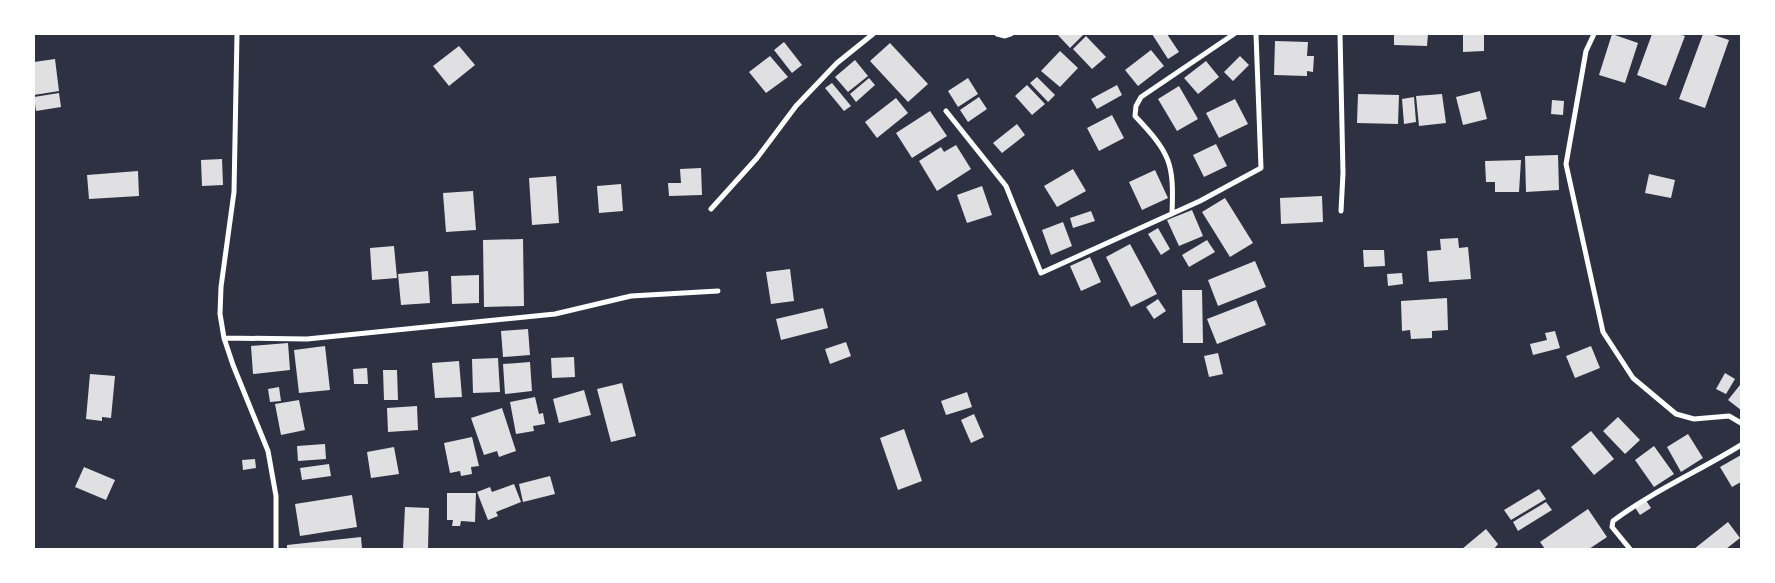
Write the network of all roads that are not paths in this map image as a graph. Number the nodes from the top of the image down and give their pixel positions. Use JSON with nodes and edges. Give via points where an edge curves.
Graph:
{"nodes":[{"id":1,"x":237,"y":34,"type":"edge"},
{"id":2,"x":874,"y":34,"type":"edge"},
{"id":3,"x":996,"y":34,"type":"edge"},
{"id":4,"x":1011,"y":34,"type":"edge"},
{"id":5,"x":1234,"y":34,"type":"edge"},
{"id":6,"x":1256,"y":34,"type":"edge"},
{"id":7,"x":1340,"y":34,"type":"edge"},
{"id":8,"x":1594,"y":34,"type":"edge"},
{"id":9,"x":946,"y":111,"type":"dead end"},
{"id":10,"x":711,"y":209,"type":"dead end"},
{"id":11,"x":1341,"y":211,"type":"dead end"},
{"id":12,"x":1172,"y":214,"type":"junction"},
{"id":13,"x":718,"y":291,"type":"dead end"},
{"id":14,"x":224,"y":338,"type":"junction"},
{"id":15,"x":1741,"y":423,"type":"edge"},
{"id":16,"x":1741,"y":445,"type":"edge"},
{"id":17,"x":276,"y":549,"type":"edge"},
{"id":18,"x":1630,"y":549,"type":"edge"}],
"edges":[{"from":1,"to":14,"type":"street","via":[[234,192],[221,287],[220,314]]},
{"from":2,"to":10,"type":"street","via":[[837,63],[796,106],[757,158]]},
{"from":3,"to":4,"type":"street"},
{"from":5,"to":12,"type":"street","via":[[1142,97],[1136,106],[1135,116],[1158,140],[1169,162],[1173,178]]},
{"from":6,"to":12,"type":"street","via":[[1261,168]]},
{"from":7,"to":11,"type":"street"},
{"from":8,"to":15,"type":"street","via":[[1586,51],[1566,164],[1603,332],[1633,378],[1676,414],[1694,419],[1721,415]]},
{"from":9,"to":12,"type":"street","via":[[1006,186],[1041,273]]},
{"from":13,"to":14,"type":"street","via":[[631,296],[555,314],[307,338]]},
{"from":14,"to":17,"type":"street","via":[[268,451],[276,496]]},
{"from":16,"to":18,"type":"street","via":[[1639,502],[1613,521],[1612,527]]}]}
